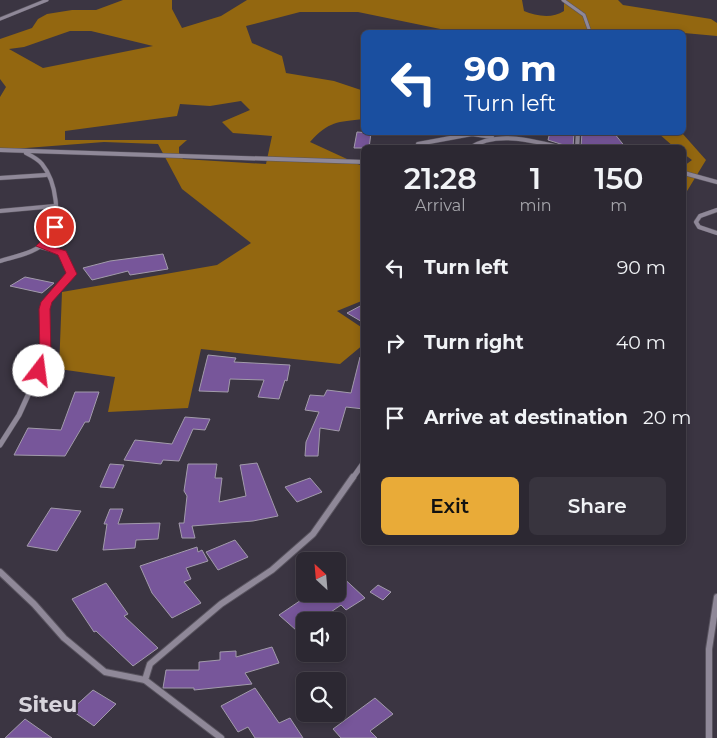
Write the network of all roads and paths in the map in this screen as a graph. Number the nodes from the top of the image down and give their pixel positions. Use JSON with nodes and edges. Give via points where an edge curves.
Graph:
{"nodes":[{"id":1,"x":47,"y":0,"type":"edge"},
{"id":2,"x":563,"y":0,"type":"edge"},
{"id":3,"x":0,"y":19,"type":"edge"},
{"id":4,"x":589,"y":30,"type":"edge"},
{"id":5,"x":467,"y":135,"type":"edge"},
{"id":6,"x":479,"y":135,"type":"edge"},
{"id":7,"x":500,"y":138,"type":"junction"},
{"id":8,"x":418,"y":144,"type":"dead end"},
{"id":9,"x":472,"y":145,"type":"edge"},
{"id":10,"x":545,"y":145,"type":"edge"},
{"id":11,"x":0,"y":150,"type":"edge"},
{"id":12,"x":25,"y":152,"type":"junction"},
{"id":13,"x":361,"y":162,"type":"edge"},
{"id":14,"x":686,"y":174,"type":"edge"},
{"id":15,"x":46,"y":175,"type":"junction"},
{"id":16,"x":0,"y":178,"type":"edge"},
{"id":17,"x":717,"y":182,"type":"edge"},
{"id":18,"x":55,"y":206,"type":"junction"},
{"id":19,"x":717,"y":210,"type":"edge"},
{"id":20,"x":0,"y":211,"type":"edge"},
{"id":21,"x":717,"y":233,"type":"edge"},
{"id":22,"x":40,"y":246,"type":"junction"},
{"id":23,"x":0,"y":261,"type":"edge"},
{"id":24,"x":0,"y":446,"type":"edge"},
{"id":25,"x":361,"y":466,"type":"edge"},
{"id":26,"x":0,"y":572,"type":"edge"},
{"id":27,"x":717,"y":597,"type":"edge"},
{"id":28,"x":145,"y":680,"type":"junction"},
{"id":29,"x":221,"y":738,"type":"edge"},
{"id":30,"x":709,"y":738,"type":"edge"}],
"edges":[{"from":1,"to":3,"type":"street"},
{"from":2,"to":4,"type":"street","via":[[584,14]]},
{"from":5,"to":8,"type":"street"},
{"from":6,"to":7,"type":"street"},
{"from":7,"to":9,"type":"street"},
{"from":7,"to":10,"type":"street"},
{"from":11,"to":12,"type":"street"},
{"from":12,"to":13,"type":"street"},
{"from":12,"to":15,"type":"street","via":[[38,160]]},
{"from":14,"to":17,"type":"street"},
{"from":15,"to":16,"type":"street"},
{"from":15,"to":18,"type":"street"},
{"from":18,"to":20,"type":"street"},
{"from":18,"to":22,"type":"street","via":[[55,227]]},
{"from":19,"to":21,"type":"street","via":[[700,216],[696,222],[699,227]]},
{"from":22,"to":23,"type":"street"},
{"from":22,"to":24,"type":"street","via":[[62,253],[72,274],[44,309],[45,358],[19,415]]},
{"from":25,"to":28,"type":"street","via":[[313,534],[272,570],[221,604],[150,664]]},
{"from":26,"to":28,"type":"street","via":[[64,638],[105,672]]},
{"from":27,"to":30,"type":"street","via":[[709,649]]},
{"from":28,"to":29,"type":"street"}]}
